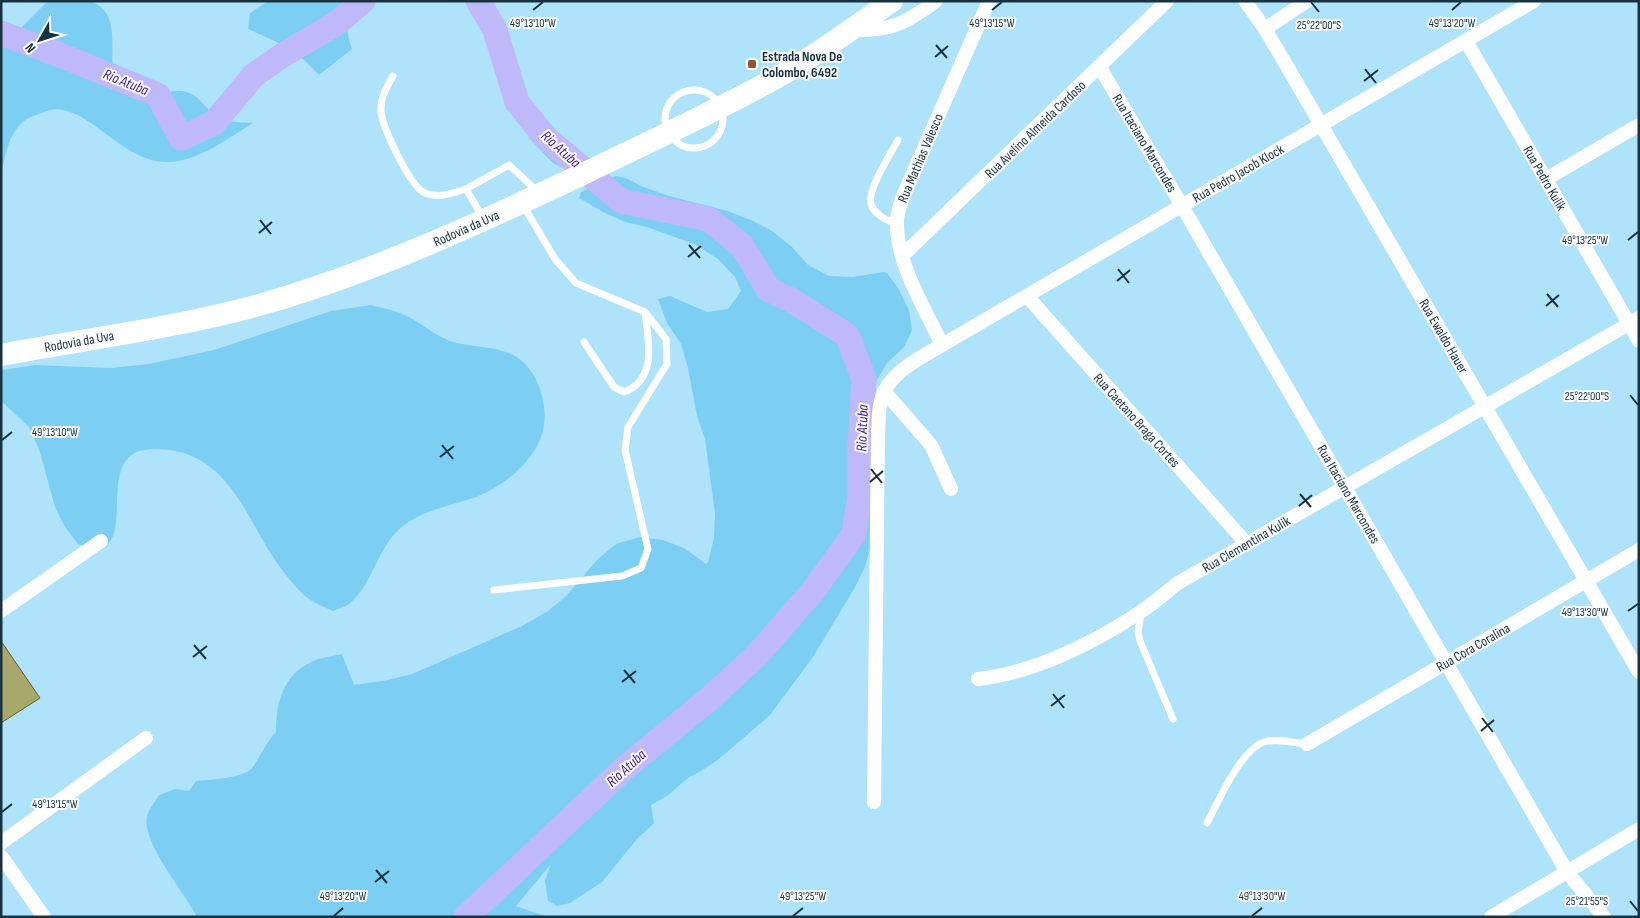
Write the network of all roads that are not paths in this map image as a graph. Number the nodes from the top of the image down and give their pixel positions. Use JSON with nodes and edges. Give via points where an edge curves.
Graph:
{"nodes":[{"id":1,"x":892,"y":1,"type":"edge"},
{"id":2,"x":936,"y":1,"type":"edge"},
{"id":3,"x":989,"y":1,"type":"edge"},
{"id":4,"x":1167,"y":1,"type":"edge"},
{"id":5,"x":1245,"y":1,"type":"edge"},
{"id":6,"x":1307,"y":1,"type":"edge"},
{"id":7,"x":1534,"y":1,"type":"edge"},
{"id":8,"x":1265,"y":29,"type":"junction"},
{"id":9,"x":851,"y":30,"type":"junction"},
{"id":10,"x":1466,"y":41,"type":"junction"},
{"id":11,"x":1099,"y":66,"type":"junction"},
{"id":12,"x":393,"y":76,"type":"dead end"},
{"id":13,"x":721,"y":107,"type":"junction"},
{"id":14,"x":1322,"y":125,"type":"junction"},
{"id":15,"x":1639,"y":125,"type":"edge"},
{"id":16,"x":668,"y":133,"type":"junction"},
{"id":17,"x":898,"y":140,"type":"dead end"},
{"id":18,"x":1546,"y":179,"type":"junction"},
{"id":19,"x":466,"y":189,"type":"junction"},
{"id":20,"x":531,"y":198,"type":"junction"},
{"id":21,"x":1182,"y":206,"type":"junction"},
{"id":22,"x":484,"y":220,"type":"junction"},
{"id":23,"x":896,"y":225,"type":"junction"},
{"id":24,"x":902,"y":256,"type":"junction"},
{"id":25,"x":1027,"y":296,"type":"junction"},
{"id":26,"x":645,"y":312,"type":"junction"},
{"id":27,"x":1634,"y":321,"type":"edge"},
{"id":28,"x":1639,"y":341,"type":"edge"},
{"id":29,"x":584,"y":342,"type":"dead end"},
{"id":30,"x":942,"y":345,"type":"junction"},
{"id":31,"x":1,"y":355,"type":"edge"},
{"id":32,"x":884,"y":391,"type":"junction"},
{"id":33,"x":1485,"y":407,"type":"junction"},
{"id":34,"x":1345,"y":487,"type":"junction"},
{"id":35,"x":951,"y":489,"type":"dead end"},
{"id":36,"x":101,"y":541,"type":"dead end"},
{"id":37,"x":1247,"y":544,"type":"junction"},
{"id":38,"x":1639,"y":550,"type":"edge"},
{"id":39,"x":1586,"y":581,"type":"junction"},
{"id":40,"x":494,"y":590,"type":"dead end"},
{"id":41,"x":1,"y":611,"type":"edge"},
{"id":42,"x":1141,"y":612,"type":"junction"},
{"id":43,"x":1446,"y":662,"type":"junction"},
{"id":44,"x":1639,"y":672,"type":"edge"},
{"id":45,"x":978,"y":679,"type":"dead end"},
{"id":46,"x":1173,"y":719,"type":"dead end"},
{"id":47,"x":146,"y":738,"type":"dead end"},
{"id":48,"x":1307,"y":744,"type":"joint"},
{"id":49,"x":874,"y":802,"type":"dead end"},
{"id":50,"x":1207,"y":823,"type":"dead end"},
{"id":51,"x":1639,"y":829,"type":"edge"},
{"id":52,"x":1,"y":842,"type":"edge"},
{"id":53,"x":1,"y":856,"type":"edge"},
{"id":54,"x":1567,"y":872,"type":"junction"},
{"id":55,"x":44,"y":917,"type":"edge"},
{"id":56,"x":1492,"y":917,"type":"edge"},
{"id":57,"x":1604,"y":917,"type":"edge"}],
"edges":[{"from":1,"to":9,"type":"highway","name":"Rodovia da Uva"},
{"from":2,"to":9,"type":"street","via":[[916,16],[886,29]]},
{"from":3,"to":23,"type":"street","name":"Rua Mathias Valesco","via":[[902,198]]},
{"from":4,"to":11,"type":"street","name":"Rua Avelino Almeida Cardoso"},
{"from":5,"to":8,"type":"street","name":"Rua Ewaldo Hauer"},
{"from":6,"to":8,"type":"street"},
{"from":7,"to":10,"type":"street","name":"Rua Pedro Jacob Klock"},
{"from":8,"to":14,"type":"street","name":"Rua Ewaldo Hauer"},
{"from":9,"to":13,"type":"highway","name":"Rodovia da Uva"},
{"from":10,"to":14,"type":"street","name":"Rua Pedro Jacob Klock"},
{"from":10,"to":18,"type":"street","name":"Rua Pedro Kulik"},
{"from":11,"to":21,"type":"street","name":"Rua Itaciano Marcondes"},
{"from":11,"to":24,"type":"street","name":"Rua Avelino Almeida Cardoso"},
{"from":12,"to":19,"type":"lane","via":[[383,92],[381,112],[386,132],[413,182],[423,192],[438,197]]},
{"from":13,"to":16,"type":"highway","name":"Rodovia da Uva"},
{"from":13,"to":16,"type":"lane","via":[[710,94],[696,89],[681,92],[670,102],[665,116]]},
{"from":14,"to":21,"type":"street","name":"Rua Pedro Jacob Klock"},
{"from":14,"to":33,"type":"street","name":"Rua Ewaldo Hauer"},
{"from":15,"to":18,"type":"street"},
{"from":16,"to":20,"type":"highway","name":"Rodovia da Uva"},
{"from":17,"to":23,"type":"lane","via":[[875,182],[870,201],[880,216]]},
{"from":18,"to":27,"type":"street","name":"Rua Pedro Kulik"},
{"from":19,"to":20,"type":"lane","via":[[509,165]]},
{"from":19,"to":22,"type":"lane"},
{"from":20,"to":22,"type":"highway","name":"Rodovia da Uva"},
{"from":20,"to":26,"type":"lane","via":[[555,259],[576,283]]},
{"from":21,"to":25,"type":"street","name":"Rua Pedro Jacob Klock"},
{"from":21,"to":34,"type":"street","name":"Rua Itaciano Marcondes"},
{"from":22,"to":31,"type":"highway","name":"Rodovia da Uva","via":[[373,268],[257,305]]},
{"from":23,"to":24,"type":"street","name":"Rua Mathias Valesco"},
{"from":24,"to":30,"type":"street","name":"Rua Mathias Valesco"},
{"from":25,"to":30,"type":"street","name":"Rua Pedro Jacob Klock"},
{"from":25,"to":37,"type":"street","name":"Rua Caetano Braga Cortes"},
{"from":26,"to":29,"type":"lane","via":[[650,349],[645,374],[634,388],[624,392],[614,387]]},
{"from":26,"to":40,"type":"lane","via":[[666,339],[667,364],[628,426],[625,450],[648,548],[641,568],[622,576]]},
{"from":27,"to":28,"type":"street","name":"Rua Pedro Kulik"},
{"from":27,"to":33,"type":"street","name":"Rua Clementina Kulik"},
{"from":30,"to":32,"type":"street","name":"Rua Pedro Jacob Klock","via":[[902,371]]},
{"from":32,"to":35,"type":"street","via":[[931,446]]},
{"from":32,"to":49,"type":"street","via":[[878,432]]},
{"from":33,"to":34,"type":"street","name":"Rua Clementina Kulik"},
{"from":33,"to":39,"type":"street","name":"Rua Ewaldo Hauer"},
{"from":34,"to":37,"type":"street","name":"Rua Clementina Kulik"},
{"from":34,"to":43,"type":"street","name":"Rua Itaciano Marcondes"},
{"from":36,"to":41,"type":"street"},
{"from":37,"to":42,"type":"street","name":"Rua Clementina Kulik","via":[[1178,583]]},
{"from":38,"to":39,"type":"street","name":"Rua Cora Coralina"},
{"from":39,"to":43,"type":"street","name":"Rua Cora Coralina"},
{"from":39,"to":44,"type":"street","name":"Rua Ewaldo Hauer"},
{"from":42,"to":45,"type":"street","name":"Rua Clementina Kulik","via":[[1098,637],[1035,665]]},
{"from":42,"to":46,"type":"lane","via":[[1140,641]]},
{"from":43,"to":48,"type":"street","name":"Rua Cora Coralina"},
{"from":43,"to":54,"type":"street","name":"Rua Itaciano Marcondes"},
{"from":47,"to":52,"type":"street"},
{"from":48,"to":50,"type":"lane","via":[[1264,742],[1253,749],[1235,770]]},
{"from":51,"to":54,"type":"street"},
{"from":53,"to":55,"type":"street"},
{"from":54,"to":56,"type":"street"},
{"from":54,"to":57,"type":"street","name":"Rua Itaciano Marcondes"}]}
